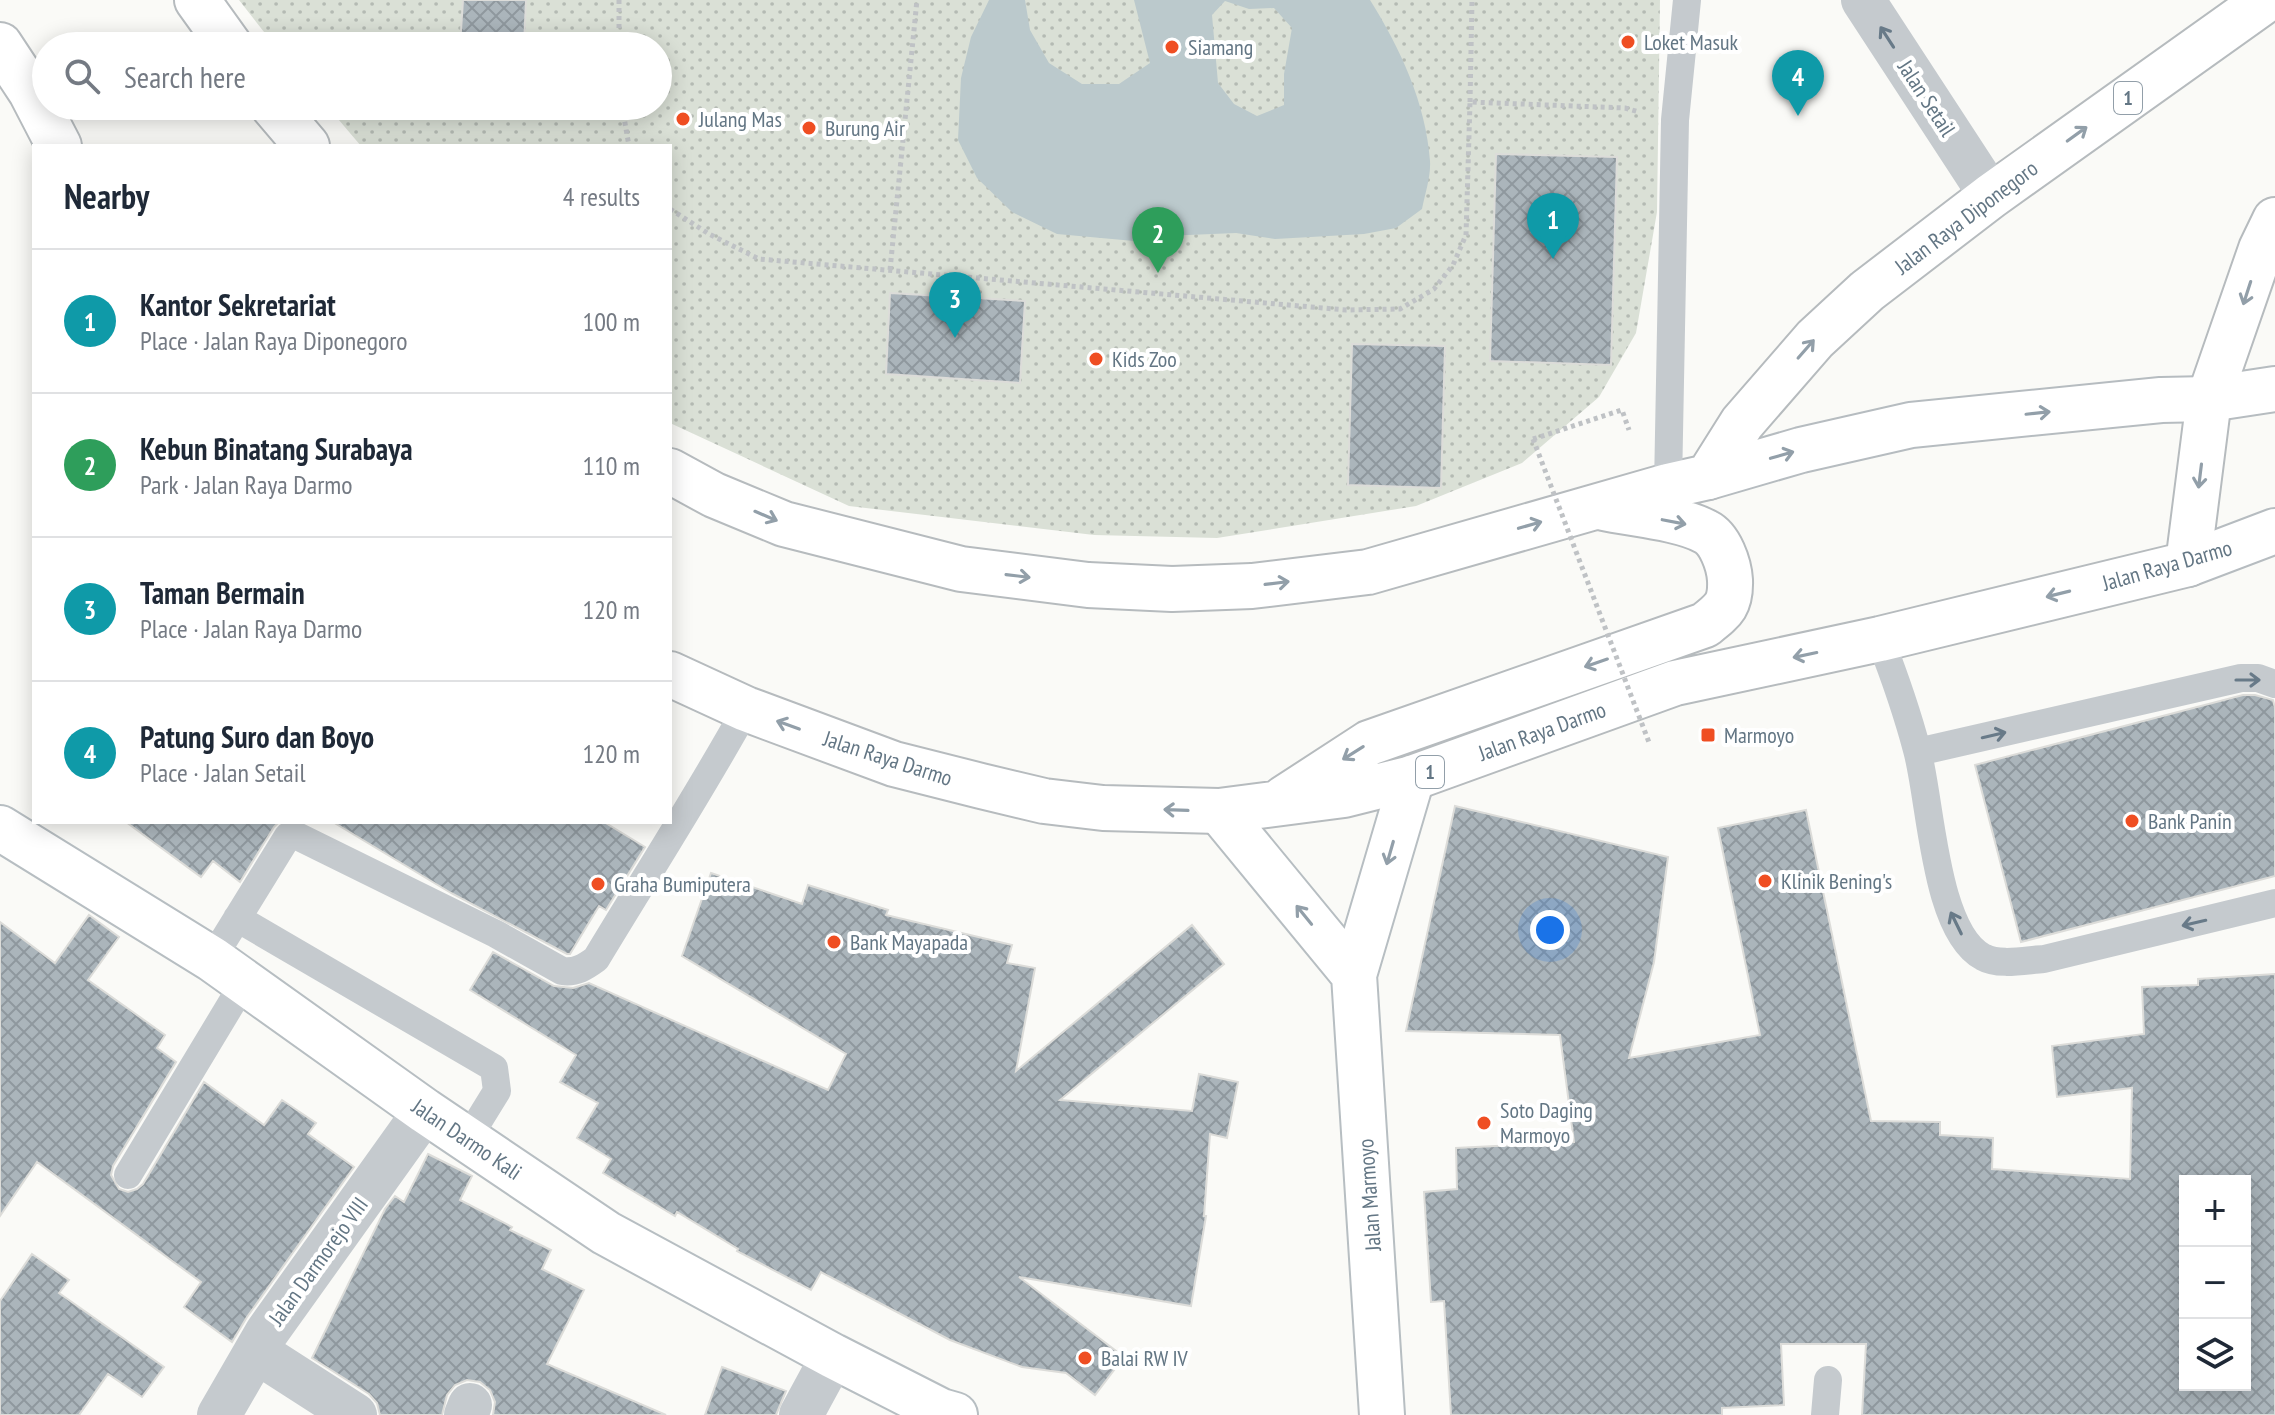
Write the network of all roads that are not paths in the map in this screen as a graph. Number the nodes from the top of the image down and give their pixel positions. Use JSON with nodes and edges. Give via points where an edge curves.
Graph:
{"nodes":[{"id":1,"x":197,"y":0,"type":"edge"},
{"id":2,"x":1687,"y":0,"type":"edge"},
{"id":3,"x":1863,"y":0,"type":"edge"},
{"id":4,"x":2266,"y":0,"type":"edge"},
{"id":5,"x":220,"y":32,"type":"edge"},
{"id":6,"x":0,"y":45,"type":"edge"},
{"id":7,"x":32,"y":94,"type":"edge"},
{"id":8,"x":46,"y":120,"type":"edge"},
{"id":9,"x":285,"y":120,"type":"edge"},
{"id":10,"x":58,"y":144,"type":"edge"},
{"id":11,"x":305,"y":144,"type":"edge"},
{"id":12,"x":1991,"y":196,"type":"junction"},
{"id":13,"x":2275,"y":220,"type":"edge"},
{"id":14,"x":2275,"y":389,"type":"edge"},
{"id":15,"x":2209,"y":399,"type":"junction"},
{"id":16,"x":672,"y":472,"type":"edge"},
{"id":17,"x":1676,"y":485,"type":"junction"},
{"id":18,"x":714,"y":495,"type":"junction"},
{"id":19,"x":672,"y":501,"type":"edge"},
{"id":20,"x":1597,"y":506,"type":"junction"},
{"id":21,"x":2275,"y":531,"type":"edge"},
{"id":22,"x":2188,"y":564,"type":"junction"},
{"id":23,"x":1880,"y":639,"type":"junction"},
{"id":24,"x":674,"y":675,"type":"edge"},
{"id":25,"x":2275,"y":684,"type":"edge"},
{"id":26,"x":746,"y":709,"type":"junction"},
{"id":27,"x":1918,"y":752,"type":"junction"},
{"id":28,"x":1412,"y":778,"type":"junction"},
{"id":29,"x":1277,"y":804,"type":"junction"},
{"id":30,"x":1219,"y":811,"type":"junction"},
{"id":31,"x":675,"y":818,"type":"edge"},
{"id":32,"x":672,"y":824,"type":"edge"},
{"id":33,"x":0,"y":828,"type":"edge"},
{"id":34,"x":2275,"y":903,"type":"edge"},
{"id":35,"x":237,"y":918,"type":"junction"},
{"id":36,"x":228,"y":970,"type":"junction"},
{"id":37,"x":1354,"y":975,"type":"junction"},
{"id":38,"x":425,"y":1111,"type":"junction"},
{"id":39,"x":468,"y":1138,"type":"junction"},
{"id":40,"x":128,"y":1175,"type":"dead end"},
{"id":41,"x":257,"y":1352,"type":"junction"},
{"id":42,"x":833,"y":1356,"type":"junction"},
{"id":43,"x":1828,"y":1380,"type":"dead end"},
{"id":44,"x":945,"y":1414,"type":"edge"},
{"id":45,"x":219,"y":1415,"type":"edge"},
{"id":46,"x":355,"y":1415,"type":"edge"},
{"id":47,"x":801,"y":1415,"type":"edge"},
{"id":48,"x":1382,"y":1415,"type":"edge"},
{"id":49,"x":1825,"y":1415,"type":"edge"}],
"edges":[{"from":1,"to":5,"type":"main road"},
{"from":2,"to":17,"type":"lane","via":[[1675,120]]},
{"from":12,"to":3,"type":"street","name":"Jalan Setail","one_way":true},
{"from":12,"to":4,"type":"main road","name":"Jalan Raya Diponegoro","number":"1","one_way":true},
{"from":6,"to":7,"type":"main road"},
{"from":8,"to":10,"type":"main road"},
{"from":9,"to":11,"type":"main road"},
{"from":17,"to":12,"type":"main road","name":"Jalan Raya Diponegoro","number":"1","one_way":true,"via":[[1867,291]]},
{"from":13,"to":15,"type":"main road","one_way":true},
{"from":14,"to":15,"type":"main road"},
{"from":17,"to":15,"type":"main road","one_way":true,"via":[[1911,425]]},
{"from":15,"to":22,"type":"main road","one_way":true},
{"from":16,"to":18,"type":"main road"},
{"from":17,"to":20,"type":"main road"},
{"from":18,"to":19,"type":"main road"},
{"from":18,"to":20,"type":"main road","one_way":true,"via":[[784,524],[961,569],[1172,589],[1368,572]]},
{"from":20,"to":29,"type":"main road","one_way":true,"via":[[1709,533],[1729,574],[1730,598],[1723,611],[1705,625],[1369,743]]},
{"from":21,"to":22,"type":"main road","name":"Jalan Raya Darmo"},
{"from":22,"to":23,"type":"main road","name":"Jalan Raya Darmo","number":"1","one_way":true},
{"from":23,"to":27,"type":"lane"},
{"from":23,"to":28,"type":"main road","name":"Jalan Raya Darmo","number":"1","one_way":true,"via":[[1675,683]]},
{"from":24,"to":26,"type":"main road","name":"Jalan Raya Darmo","number":"1"},
{"from":27,"to":25,"type":"lane","one_way":true,"via":[[2241,678]]},
{"from":30,"to":26,"type":"main road","name":"Jalan Raya Darmo","number":"1","one_way":true,"via":[[1044,801],[894,764]]},
{"from":26,"to":31,"type":"lane","via":[[703,788]]},
{"from":34,"to":27,"type":"lane","one_way":true,"via":[[2044,959],[1983,958],[1965,940],[1942,887]]},
{"from":28,"to":29,"type":"main road","name":"Jalan Raya Darmo","number":"1"},
{"from":28,"to":37,"type":"main road","name":"Jalan Marmoyo","one_way":true},
{"from":29,"to":30,"type":"main road","name":"Jalan Raya Darmo","number":"1"},
{"from":37,"to":30,"type":"main road","one_way":true},
{"from":32,"to":35,"type":"lane","via":[[596,959],[573,972],[562,971],[296,834],[288,836]]},
{"from":33,"to":36,"type":"main road","name":"Jalan Darmo Kali"},
{"from":35,"to":36,"type":"lane"},
{"from":35,"to":39,"type":"lane","via":[[494,1068],[497,1091]]},
{"from":36,"to":38,"type":"main road","name":"Jalan Darmo Kali"},
{"from":36,"to":40,"type":"lane"},
{"from":37,"to":48,"type":"main road","name":"Jalan Marmoyo"},
{"from":38,"to":39,"type":"main road","name":"Jalan Darmo Kali"},
{"from":38,"to":41,"type":"street","name":"Jalan Darmorejo VIII"},
{"from":39,"to":42,"type":"main road","name":"Jalan Darmo Kali","via":[[606,1233]]},
{"from":41,"to":45,"type":"street","name":"Jalan Darmorejo VIII"},
{"from":41,"to":46,"type":"street"},
{"from":42,"to":44,"type":"main road","name":"Jalan Darmo Kali"},
{"from":42,"to":47,"type":"street"},
{"from":43,"to":49,"type":"lane"}]}
